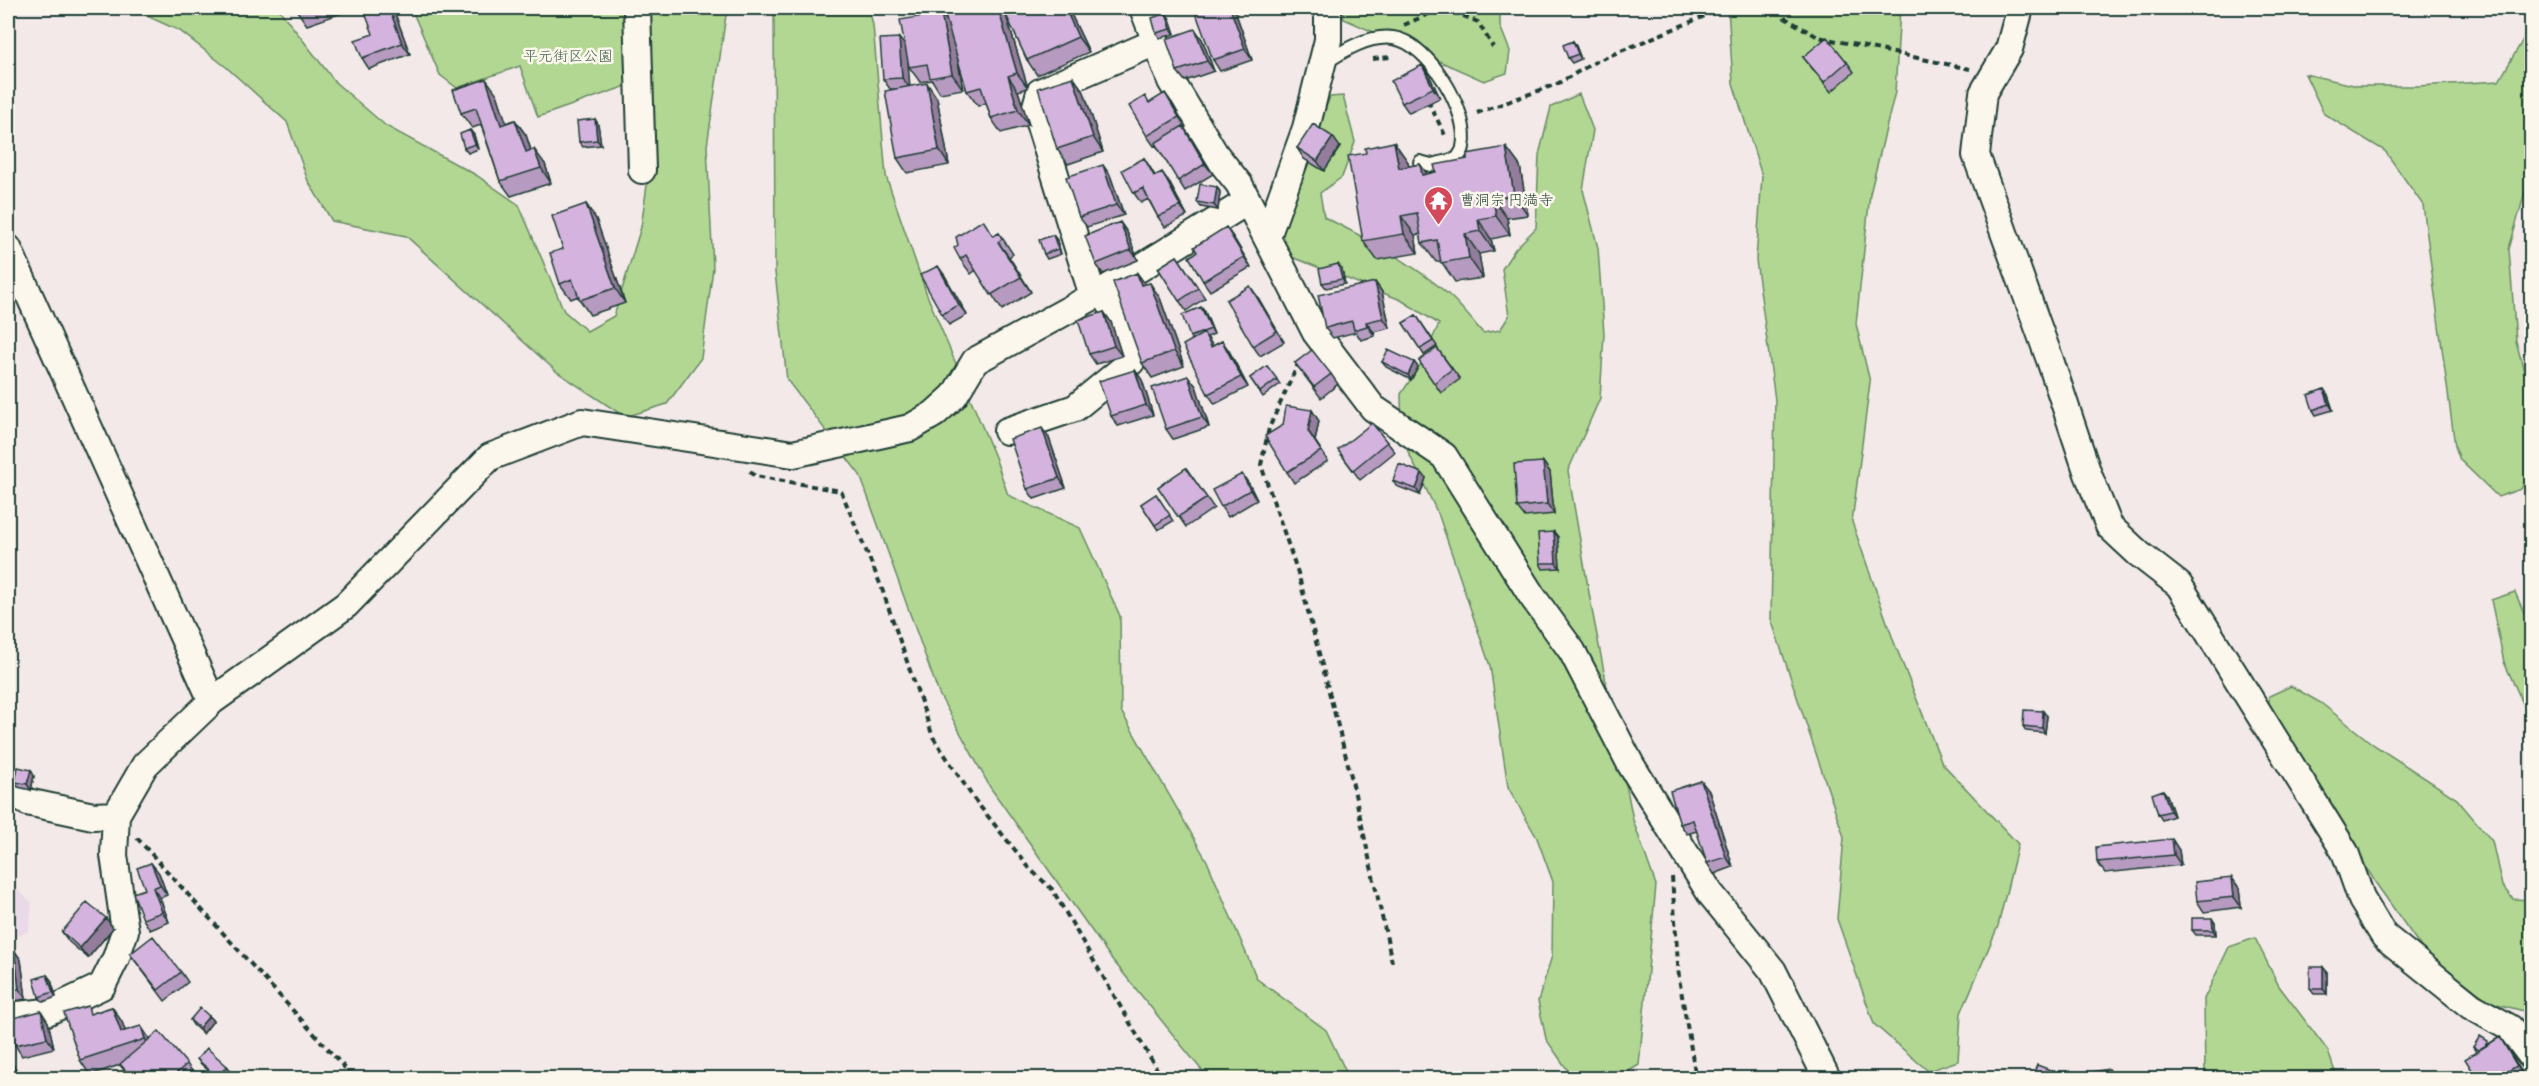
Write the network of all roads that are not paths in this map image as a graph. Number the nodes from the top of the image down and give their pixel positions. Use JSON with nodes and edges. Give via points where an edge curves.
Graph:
{"nodes":[{"id":1,"x":637,"y":8,"type":"edge"},
{"id":2,"x":1143,"y":8,"type":"edge"},
{"id":3,"x":1328,"y":8,"type":"edge"},
{"id":4,"x":2020,"y":8,"type":"edge"},
{"id":5,"x":1156,"y":42,"type":"junction"},
{"id":6,"x":1322,"y":65,"type":"junction"},
{"id":7,"x":1420,"y":162,"type":"edge"},
{"id":8,"x":642,"y":170,"type":"dead end"},
{"id":9,"x":1248,"y":201,"type":"junction"},
{"id":10,"x":1267,"y":237,"type":"junction"},
{"id":11,"x":8,"y":248,"type":"edge"},
{"id":12,"x":1098,"y":293,"type":"junction"},
{"id":13,"x":1007,"y":431,"type":"dead end"},
{"id":14,"x":212,"y":701,"type":"junction"},
{"id":15,"x":8,"y":788,"type":"edge"},
{"id":16,"x":116,"y":815,"type":"junction"},
{"id":17,"x":8,"y":1016,"type":"edge"},
{"id":18,"x":2532,"y":1057,"type":"edge"},
{"id":19,"x":1827,"y":1078,"type":"edge"}],
"edges":[{"from":1,"to":8,"type":"street"},
{"from":2,"to":5,"type":"street"},
{"from":3,"to":6,"type":"street","via":[[1328,40]]},
{"from":4,"to":18,"type":"street","via":[[2008,49],[1983,93],[1976,155],[2109,526],[2179,585],[2346,852],[2362,900],[2384,936],[2471,1006],[2510,1028]]},
{"from":5,"to":9,"type":"street","via":[[1171,81]]},
{"from":5,"to":12,"type":"street","via":[[1040,92],[1035,110]]},
{"from":6,"to":7,"type":"lane","via":[[1374,37],[1408,41],[1434,66],[1445,81],[1460,118],[1463,148],[1457,159],[1431,165]]},
{"from":6,"to":10,"type":"street","via":[[1306,128]]},
{"from":9,"to":10,"type":"street"},
{"from":9,"to":12,"type":"street"},
{"from":10,"to":19,"type":"street","via":[[1316,333],[1373,408],[1444,456],[1532,596],[1572,651],[1631,765],[1710,894],[1773,971]]},
{"from":11,"to":14,"type":"street"},
{"from":12,"to":13,"type":"street","via":[[1131,341],[1131,362],[1075,408]]},
{"from":12,"to":14,"type":"street","via":[[975,361],[954,396],[934,414],[910,428],[880,437],[793,454],[582,422],[490,457],[346,605]]},
{"from":14,"to":16,"type":"street","via":[[145,765]]},
{"from":15,"to":16,"type":"street","via":[[27,801],[93,816]]},
{"from":16,"to":17,"type":"street","via":[[114,855],[125,931],[102,986],[47,1012]]}]}
